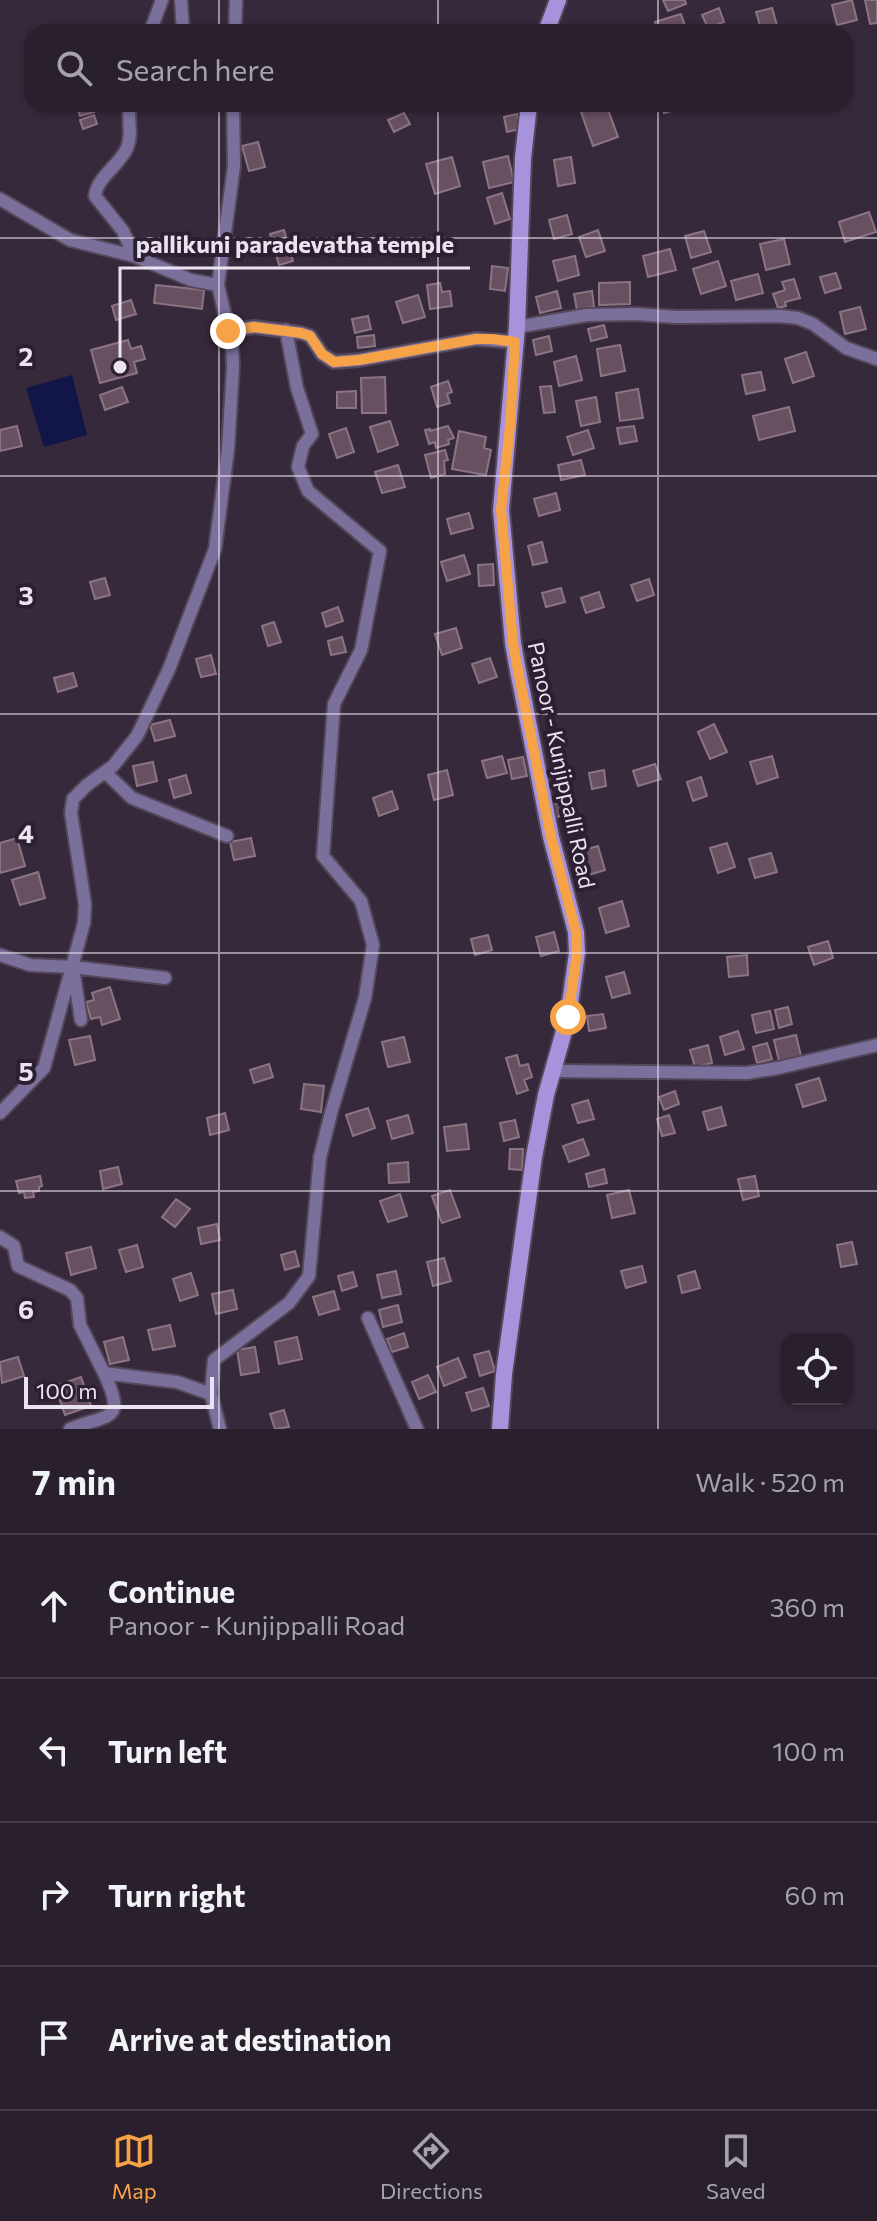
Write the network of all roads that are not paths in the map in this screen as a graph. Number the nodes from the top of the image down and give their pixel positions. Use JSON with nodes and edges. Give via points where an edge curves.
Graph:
{"nodes":[{"id":1,"x":162,"y":0,"type":"edge"},
{"id":2,"x":181,"y":0,"type":"edge"},
{"id":3,"x":236,"y":0,"type":"edge"},
{"id":4,"x":558,"y":0,"type":"edge"},
{"id":5,"x":153,"y":24,"type":"edge"},
{"id":6,"x":182,"y":24,"type":"edge"},
{"id":7,"x":235,"y":24,"type":"edge"},
{"id":8,"x":549,"y":24,"type":"edge"},
{"id":9,"x":128,"y":112,"type":"edge"},
{"id":10,"x":233,"y":112,"type":"edge"},
{"id":11,"x":528,"y":112,"type":"edge"},
{"id":12,"x":0,"y":199,"type":"edge"},
{"id":13,"x":134,"y":256,"type":"junction"},
{"id":14,"x":218,"y":285,"type":"junction"},
{"id":15,"x":286,"y":330,"type":"junction"},
{"id":16,"x":228,"y":331,"type":"junction"},
{"id":17,"x":516,"y":335,"type":"junction"},
{"id":18,"x":877,"y":359,"type":"edge"},
{"id":19,"x":105,"y":772,"type":"junction"},
{"id":20,"x":227,"y":836,"type":"dead end"},
{"id":21,"x":0,"y":955,"type":"edge"},
{"id":22,"x":73,"y":967,"type":"junction"},
{"id":23,"x":165,"y":978,"type":"dead end"},
{"id":24,"x":81,"y":1020,"type":"dead end"},
{"id":25,"x":877,"y":1045,"type":"edge"},
{"id":26,"x":553,"y":1071,"type":"junction"},
{"id":27,"x":0,"y":1113,"type":"edge"},
{"id":28,"x":0,"y":1237,"type":"edge"},
{"id":29,"x":368,"y":1318,"type":"dead end"},
{"id":30,"x":104,"y":1373,"type":"junction"},
{"id":31,"x":211,"y":1394,"type":"junction"},
{"id":32,"x":70,"y":1429,"type":"edge"},
{"id":33,"x":220,"y":1429,"type":"edge"},
{"id":34,"x":417,"y":1429,"type":"edge"},
{"id":35,"x":500,"y":1429,"type":"edge"}],
"edges":[{"from":1,"to":5,"type":"street"},
{"from":2,"to":6,"type":"street"},
{"from":3,"to":7,"type":"street"},
{"from":4,"to":8,"type":"main road"},
{"from":9,"to":13,"type":"street","via":[[128,146],[96,187],[95,196],[123,231]]},
{"from":10,"to":14,"type":"street","via":[[234,166]]},
{"from":11,"to":17,"type":"main road","name":"Panoor - Kunjippalli Road"},
{"from":12,"to":13,"type":"street","via":[[70,240]]},
{"from":13,"to":14,"type":"street","via":[[191,280]]},
{"from":14,"to":16,"type":"street"},
{"from":15,"to":16,"type":"street"},
{"from":15,"to":17,"type":"street","via":[[310,336],[334,362]]},
{"from":15,"to":31,"type":"street","via":[[312,434],[298,467],[308,491],[380,551],[361,650],[334,704],[323,856],[361,901],[373,945],[365,998],[320,1157],[309,1276],[289,1303],[214,1360]]},
{"from":16,"to":19,"type":"street","via":[[233,367],[215,549],[137,736]]},
{"from":17,"to":18,"type":"street","via":[[587,315],[779,316],[813,324],[846,348]]},
{"from":17,"to":26,"type":"main road","name":"Panoor - Kunjippalli Road","via":[[501,510],[512,630],[551,837],[576,932],[568,1017]]},
{"from":19,"to":20,"type":"street","via":[[132,798]]},
{"from":19,"to":22,"type":"street","via":[[73,799],[85,904]]},
{"from":21,"to":22,"type":"street","via":[[30,965]]},
{"from":22,"to":23,"type":"street"},
{"from":22,"to":24,"type":"street"},
{"from":22,"to":27,"type":"street","via":[[44,1068]]},
{"from":25,"to":26,"type":"street","via":[[747,1073]]},
{"from":26,"to":35,"type":"main road","name":"Panoor - Kunjippalli Road","via":[[534,1157]]},
{"from":28,"to":30,"type":"street","via":[[14,1246],[23,1270],[77,1298],[80,1325]]},
{"from":29,"to":34,"type":"street"},
{"from":30,"to":31,"type":"street","via":[[177,1382]]},
{"from":30,"to":32,"type":"street","via":[[114,1395],[113,1410]]},
{"from":31,"to":33,"type":"street"}]}
